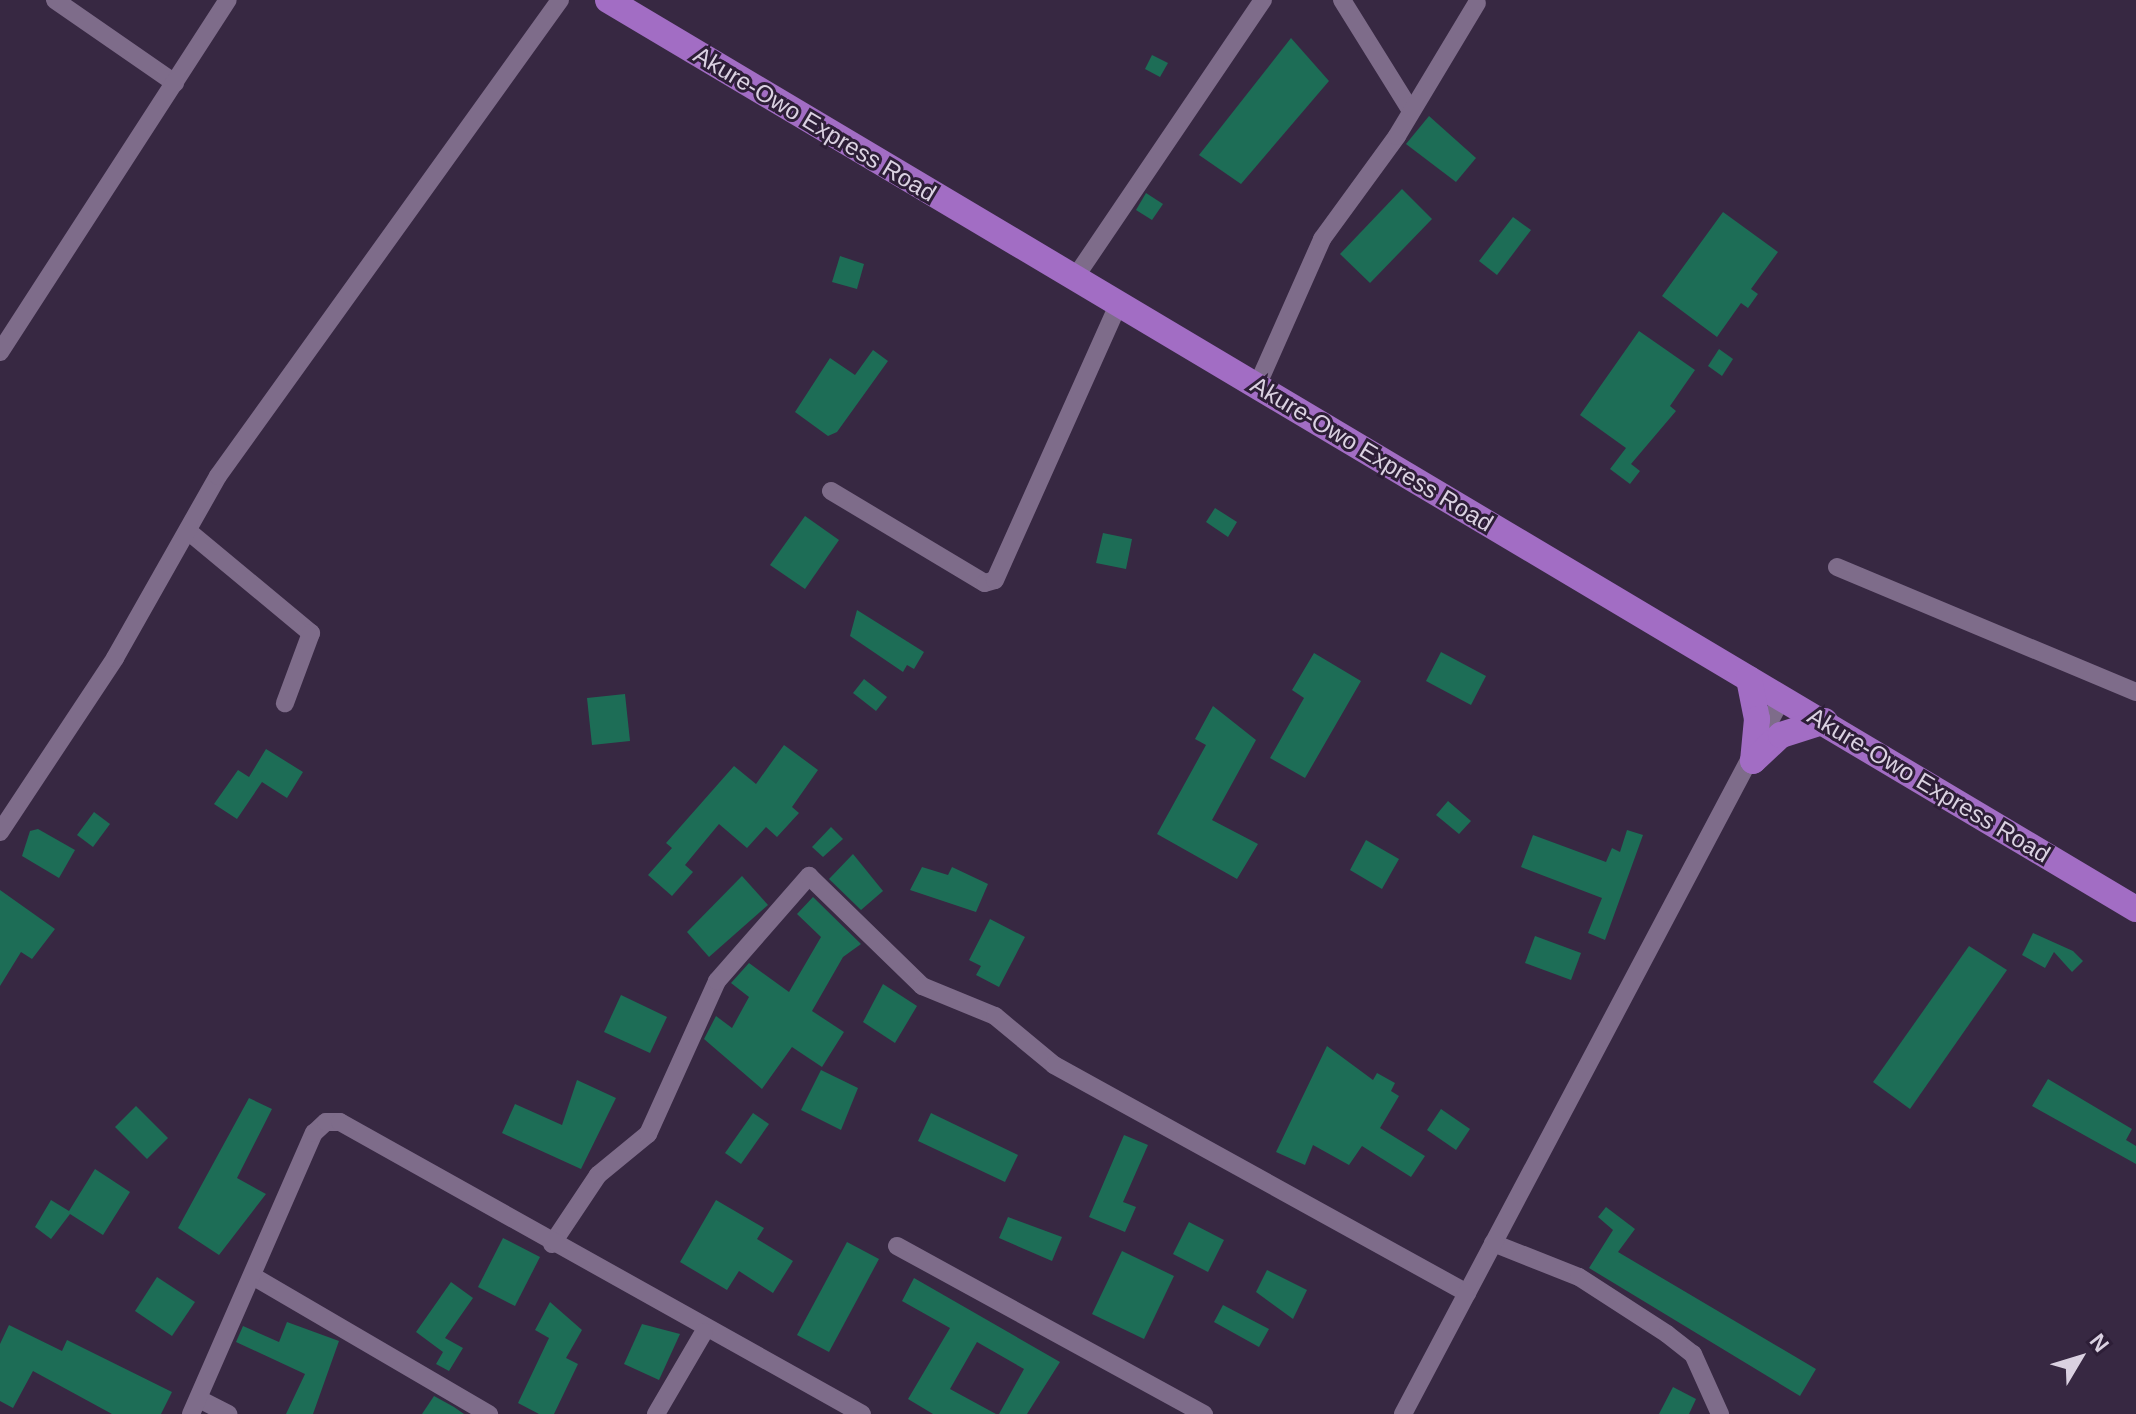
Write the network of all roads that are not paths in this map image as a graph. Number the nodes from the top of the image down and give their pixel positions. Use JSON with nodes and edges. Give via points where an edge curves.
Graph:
{"nodes":[{"id":1,"x":55,"y":0,"type":"edge"},
{"id":2,"x":228,"y":0,"type":"edge"},
{"id":3,"x":560,"y":0,"type":"edge"},
{"id":4,"x":608,"y":0,"type":"edge"},
{"id":5,"x":1263,"y":0,"type":"edge"},
{"id":6,"x":1342,"y":0,"type":"edge"},
{"id":7,"x":1477,"y":3,"type":"dead end"},
{"id":8,"x":175,"y":83,"type":"junction"},
{"id":9,"x":1411,"y":111,"type":"junction"},
{"id":10,"x":1074,"y":279,"type":"junction"},
{"id":11,"x":1118,"y":305,"type":"junction"},
{"id":12,"x":0,"y":352,"type":"edge"},
{"id":13,"x":1257,"y":386,"type":"junction"},
{"id":14,"x":831,"y":491,"type":"dead end"},
{"id":15,"x":188,"y":531,"type":"junction"},
{"id":16,"x":1837,"y":567,"type":"dead end"},
{"id":17,"x":1749,"y":679,"type":"junction"},
{"id":18,"x":2136,"y":692,"type":"edge"},
{"id":19,"x":1782,"y":698,"type":"junction"},
{"id":20,"x":285,"y":703,"type":"dead end"},
{"id":21,"x":1825,"y":721,"type":"junction"},
{"id":22,"x":1753,"y":761,"type":"junction"},
{"id":23,"x":0,"y":832,"type":"edge"},
{"id":24,"x":2136,"y":909,"type":"edge"},
{"id":25,"x":1493,"y":1243,"type":"junction"},
{"id":26,"x":552,"y":1244,"type":"junction"},
{"id":27,"x":897,"y":1246,"type":"dead end"},
{"id":28,"x":256,"y":1278,"type":"junction"},
{"id":29,"x":1467,"y":1293,"type":"junction"},
{"id":30,"x":704,"y":1332,"type":"junction"},
{"id":31,"x":195,"y":1406,"type":"edge"},
{"id":32,"x":857,"y":1413,"type":"edge"},
{"id":33,"x":228,"y":1414,"type":"edge"},
{"id":34,"x":489,"y":1414,"type":"edge"},
{"id":35,"x":656,"y":1414,"type":"edge"},
{"id":36,"x":1204,"y":1414,"type":"edge"},
{"id":37,"x":1403,"y":1414,"type":"edge"},
{"id":38,"x":1720,"y":1414,"type":"edge"}],
"edges":[{"from":1,"to":8,"type":"street"},
{"from":2,"to":8,"type":"street"},
{"from":3,"to":15,"type":"street","via":[[299,358]]},
{"from":4,"to":10,"type":"highway","name":"Akure-Owo Express Road"},
{"from":5,"to":10,"type":"street"},
{"from":6,"to":9,"type":"street"},
{"from":7,"to":9,"type":"street"},
{"from":8,"to":12,"type":"street"},
{"from":9,"to":13,"type":"street","via":[[1300,278]]},
{"from":10,"to":11,"type":"highway","name":"Akure-Owo Express Road"},
{"from":11,"to":13,"type":"highway","name":"Akure-Owo Express Road"},
{"from":11,"to":14,"type":"street","via":[[995,580],[985,583]]},
{"from":13,"to":17,"type":"highway","name":"Akure-Owo Express Road"},
{"from":15,"to":20,"type":"street","via":[[311,633]]},
{"from":15,"to":23,"type":"street"},
{"from":16,"to":18,"type":"street"},
{"from":17,"to":19,"type":"highway","name":"Akure-Owo Express Road"},
{"from":17,"to":22,"type":"highway","via":[[1757,719]]},
{"from":19,"to":21,"type":"highway","name":"Akure-Owo Express Road"},
{"from":19,"to":22,"type":"street"},
{"from":21,"to":22,"type":"highway","via":[[1781,735]]},
{"from":21,"to":24,"type":"highway","name":"Akure-Owo Express Road"},
{"from":22,"to":25,"type":"street"},
{"from":25,"to":29,"type":"street"},
{"from":25,"to":38,"type":"street","via":[[1579,1277],[1675,1341],[1714,1387]]},
{"from":26,"to":28,"type":"street","via":[[340,1122],[326,1122],[314,1133]]},
{"from":26,"to":29,"type":"street","via":[[598,1175],[648,1134],[717,981],[809,876],[922,986],[995,1016],[1054,1065]]},
{"from":26,"to":30,"type":"street"},
{"from":27,"to":36,"type":"street"},
{"from":28,"to":31,"type":"street"},
{"from":28,"to":34,"type":"street"},
{"from":29,"to":37,"type":"street"},
{"from":30,"to":32,"type":"street"},
{"from":30,"to":35,"type":"street"},
{"from":31,"to":33,"type":"street"}]}
